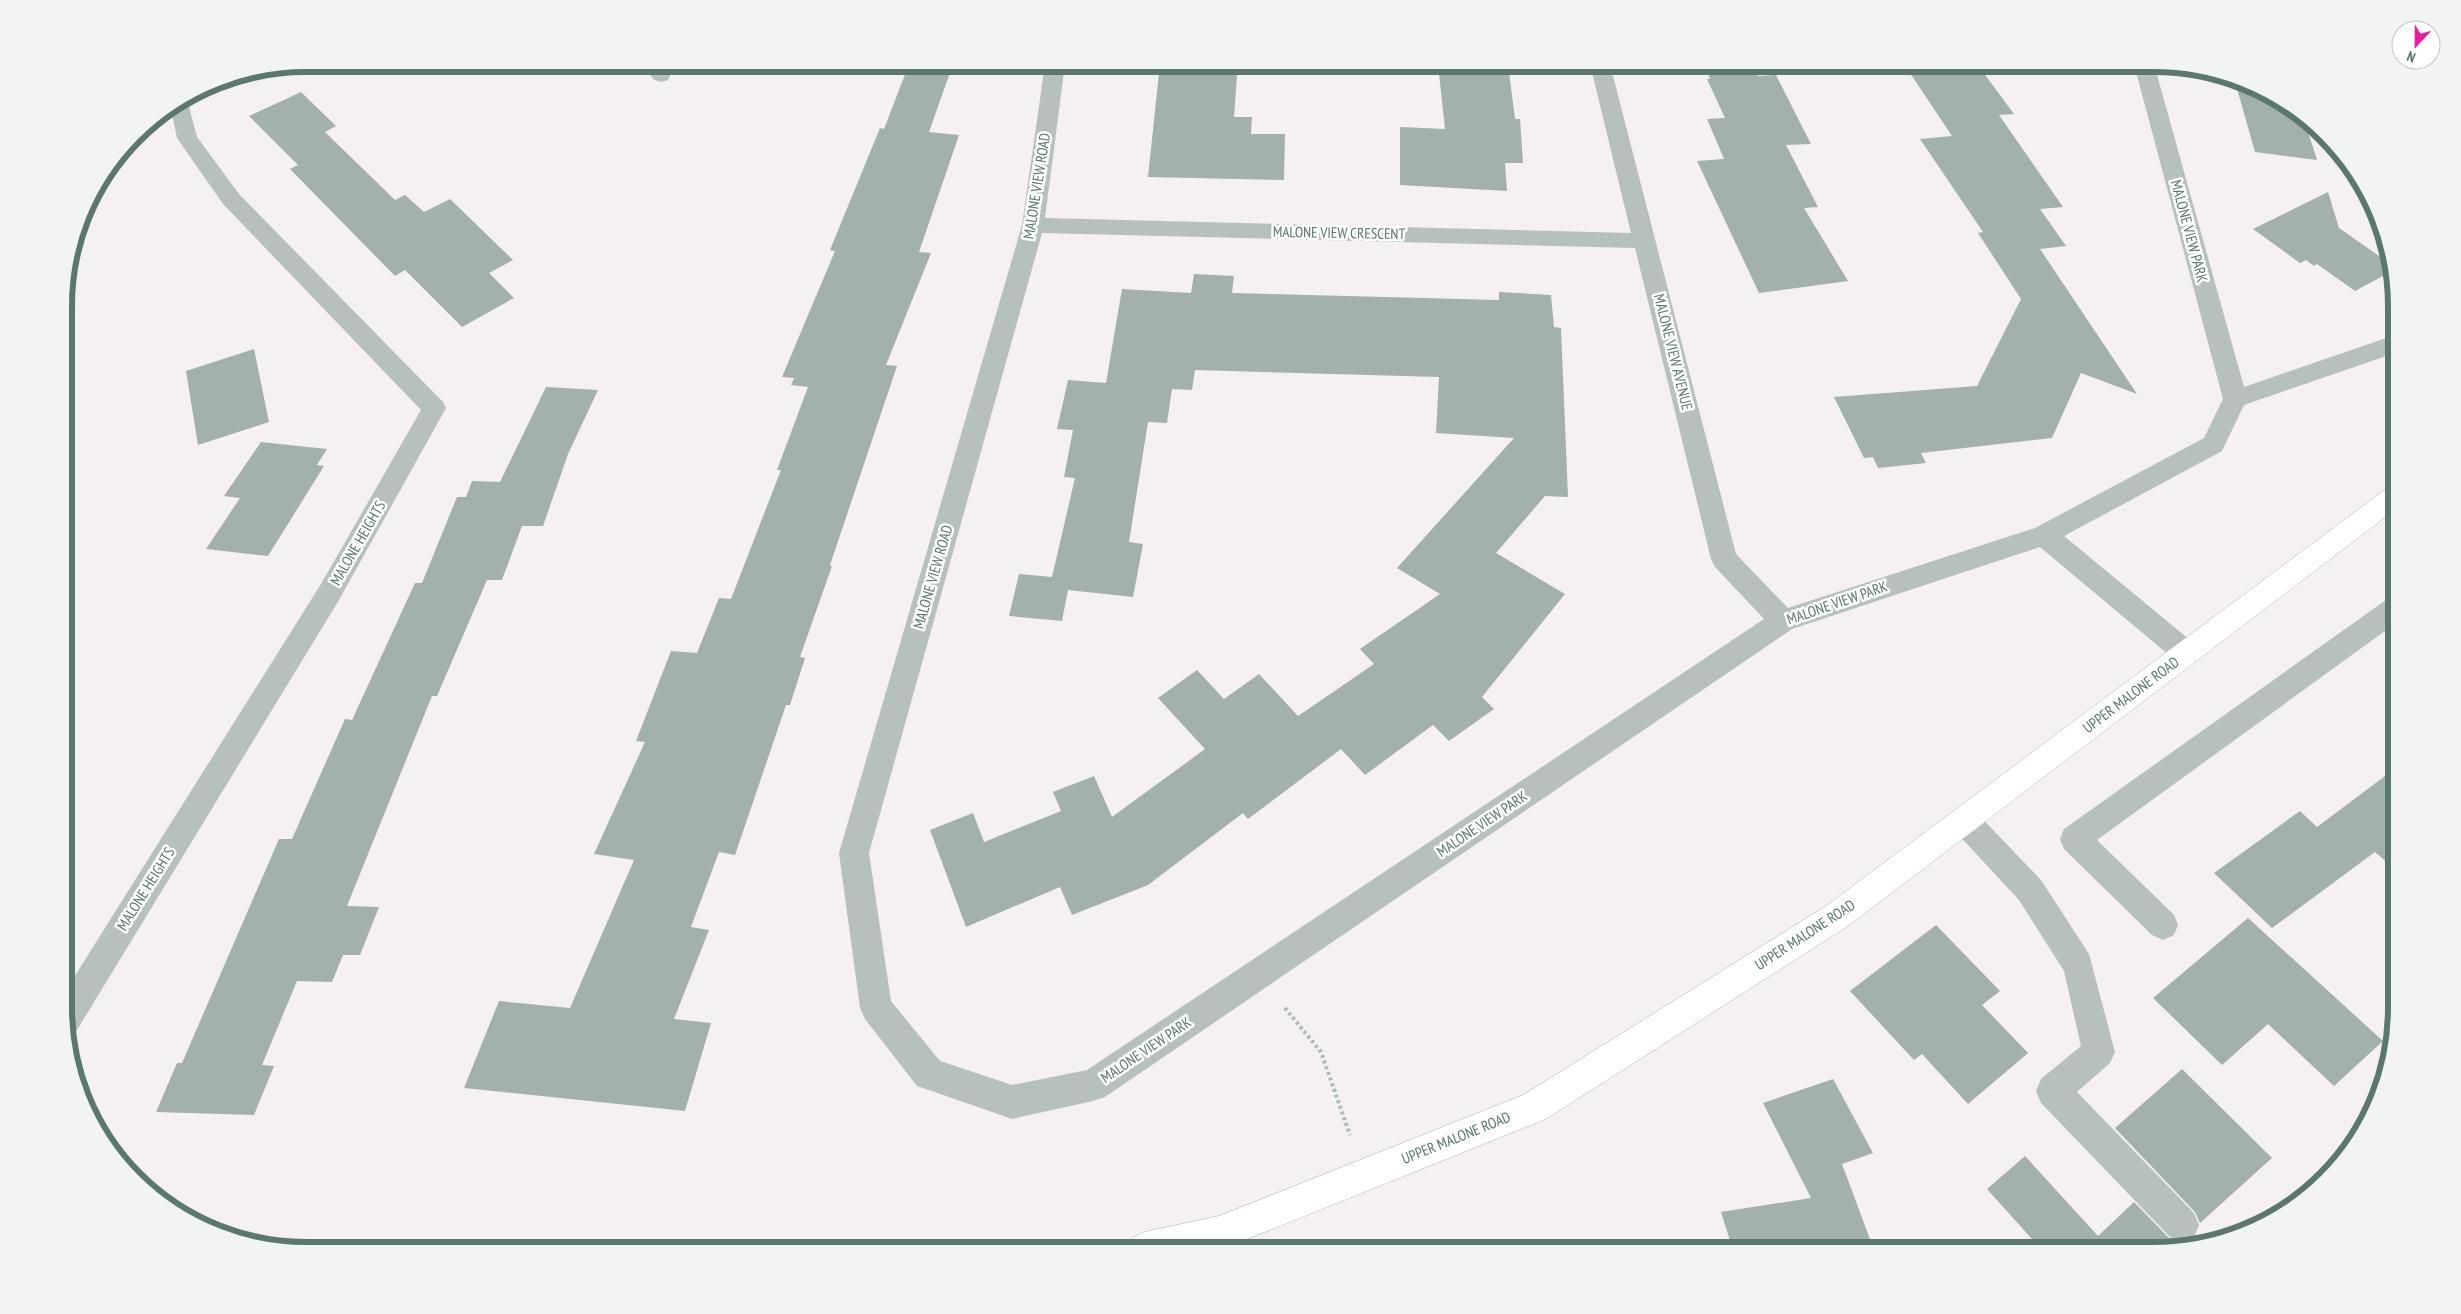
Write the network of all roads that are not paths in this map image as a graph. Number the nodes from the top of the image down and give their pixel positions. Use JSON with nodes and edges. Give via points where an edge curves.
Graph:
{"nodes":[{"id":1,"x":1054,"y":72,"type":"edge"},
{"id":2,"x":1602,"y":72,"type":"edge"},
{"id":3,"x":2146,"y":72,"type":"edge"},
{"id":4,"x":181,"y":109,"type":"edge"},
{"id":5,"x":1033,"y":225,"type":"junction"},
{"id":6,"x":1646,"y":240,"type":"junction"},
{"id":7,"x":2388,"y":346,"type":"edge"},
{"id":8,"x":2235,"y":399,"type":"junction"},
{"id":9,"x":2388,"y":501,"type":"edge"},
{"id":10,"x":2044,"y":535,"type":"junction"},
{"id":11,"x":2388,"y":614,"type":"edge"},
{"id":12,"x":1783,"y":620,"type":"junction"},
{"id":13,"x":2186,"y":653,"type":"junction"},
{"id":14,"x":1964,"y":820,"type":"junction"},
{"id":15,"x":2163,"y":925,"type":"dead end"},
{"id":16,"x":72,"y":1010,"type":"edge"},
{"id":17,"x":929,"y":1074,"type":"joint"},
{"id":18,"x":2182,"y":1225,"type":"dead end"},
{"id":19,"x":1179,"y":1242,"type":"edge"}],
"edges":[{"from":1,"to":5,"type":"street","name":"MALONE VIEW ROAD"},
{"from":2,"to":6,"type":"street","name":"MALONE VIEW AVENUE"},
{"from":3,"to":8,"type":"street","name":"MALONE VIEW PARK"},
{"from":4,"to":16,"type":"street","name":"MALONE HEIGHTS","via":[[186,138],[231,199],[434,408],[330,592]]},
{"from":5,"to":6,"type":"street","name":"MALONE VIEW CRESCENT"},
{"from":5,"to":17,"type":"street","name":"MALONE VIEW ROAD","via":[[854,854],[876,1008]]},
{"from":6,"to":12,"type":"street","name":"MALONE VIEW AVENUE","via":[[1724,559]]},
{"from":7,"to":8,"type":"street"},
{"from":8,"to":10,"type":"street","name":"MALONE VIEW PARK","via":[[2214,444]]},
{"from":9,"to":13,"type":"main road","name":"UPPER MALONE ROAD"},
{"from":10,"to":12,"type":"street","name":"MALONE VIEW PARK"},
{"from":10,"to":13,"type":"street"},
{"from":11,"to":15,"type":"street","via":[[2075,840]]},
{"from":12,"to":17,"type":"street","name":"MALONE VIEW PARK","via":[[1093,1085],[1012,1102]]},
{"from":13,"to":14,"type":"main road","name":"UPPER MALONE ROAD"},
{"from":14,"to":18,"type":"street","via":[[2030,890],[2078,965],[2099,1052],[2053,1091]]},
{"from":14,"to":19,"type":"main road","name":"UPPER MALONE ROAD","via":[[1837,916],[1534,1107],[1219,1233]]}]}
